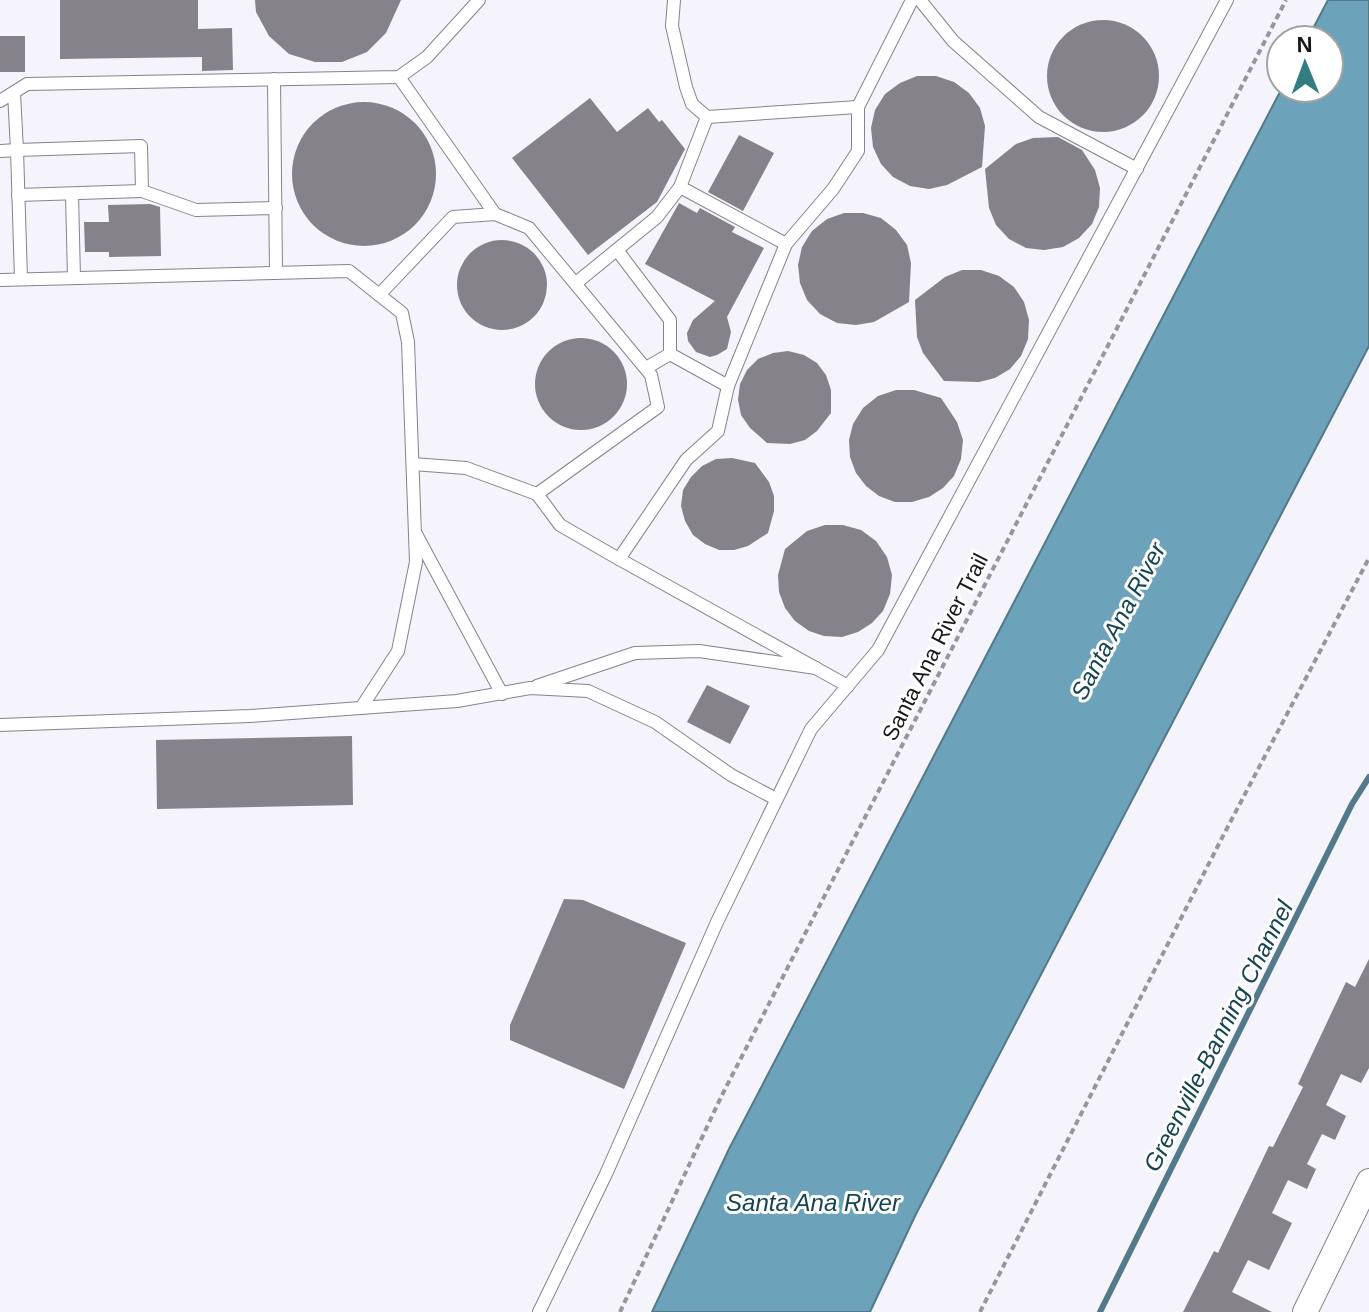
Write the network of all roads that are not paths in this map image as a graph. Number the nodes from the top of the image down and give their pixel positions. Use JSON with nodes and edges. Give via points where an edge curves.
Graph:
{"nodes":[{"id":1,"x":479,"y":0,"type":"edge"},
{"id":2,"x":674,"y":0,"type":"edge"},
{"id":3,"x":912,"y":0,"type":"edge"},
{"id":4,"x":920,"y":0,"type":"edge"},
{"id":5,"x":1227,"y":0,"type":"edge"},
{"id":6,"x":399,"y":77,"type":"junction"},
{"id":7,"x":274,"y":79,"type":"junction"},
{"id":8,"x":14,"y":93,"type":"junction"},
{"id":9,"x":0,"y":101,"type":"edge"},
{"id":10,"x":858,"y":107,"type":"junction"},
{"id":11,"x":707,"y":117,"type":"junction"},
{"id":12,"x":17,"y":150,"type":"junction"},
{"id":13,"x":0,"y":151,"type":"edge"},
{"id":14,"x":1137,"y":169,"type":"junction"},
{"id":15,"x":680,"y":187,"type":"junction"},
{"id":16,"x":142,"y":191,"type":"junction"},
{"id":17,"x":72,"y":194,"type":"junction"},
{"id":18,"x":18,"y":195,"type":"junction"},
{"id":19,"x":276,"y":208,"type":"junction"},
{"id":20,"x":495,"y":214,"type":"junction"},
{"id":21,"x":786,"y":244,"type":"junction"},
{"id":22,"x":617,"y":250,"type":"junction"},
{"id":23,"x":276,"y":273,"type":"junction"},
{"id":24,"x":74,"y":278,"type":"junction"},
{"id":25,"x":21,"y":279,"type":"junction"},
{"id":26,"x":0,"y":280,"type":"edge"},
{"id":27,"x":576,"y":283,"type":"junction"},
{"id":28,"x":379,"y":295,"type":"junction"},
{"id":29,"x":670,"y":354,"type":"junction"},
{"id":30,"x":646,"y":368,"type":"junction"},
{"id":31,"x":728,"y":386,"type":"junction"},
{"id":32,"x":413,"y":464,"type":"junction"},
{"id":33,"x":537,"y":494,"type":"junction"},
{"id":34,"x":415,"y":531,"type":"junction"},
{"id":35,"x":619,"y":559,"type":"junction"},
{"id":36,"x":816,"y":668,"type":"junction"},
{"id":37,"x":848,"y":686,"type":"junction"},
{"id":38,"x":530,"y":688,"type":"junction"},
{"id":39,"x":502,"y":694,"type":"junction"},
{"id":40,"x":361,"y":708,"type":"junction"},
{"id":41,"x":0,"y":725,"type":"edge"},
{"id":42,"x":776,"y":799,"type":"junction"},
{"id":43,"x":1369,"y":1181,"type":"edge"},
{"id":44,"x":539,"y":1312,"type":"edge"},
{"id":45,"x":1305,"y":1312,"type":"edge"}],
"edges":[{"from":1,"to":6,"type":"lane","via":[[427,57]]},
{"from":2,"to":11,"type":"lane","via":[[672,26],[686,87],[692,104]]},
{"from":3,"to":10,"type":"lane"},
{"from":4,"to":14,"type":"lane","via":[[953,41],[1039,117]]},
{"from":5,"to":14,"type":"lane"},
{"from":6,"to":7,"type":"lane"},
{"from":6,"to":20,"type":"lane"},
{"from":7,"to":8,"type":"lane","via":[[27,84]]},
{"from":7,"to":19,"type":"lane"},
{"from":8,"to":9,"type":"lane"},
{"from":8,"to":12,"type":"lane"},
{"from":10,"to":11,"type":"lane"},
{"from":10,"to":21,"type":"lane","via":[[858,151]]},
{"from":11,"to":15,"type":"lane"},
{"from":12,"to":13,"type":"lane"},
{"from":12,"to":16,"type":"lane","via":[[141,146]]},
{"from":12,"to":18,"type":"lane"},
{"from":14,"to":37,"type":"lane","via":[[878,650]]},
{"from":15,"to":21,"type":"lane"},
{"from":15,"to":22,"type":"lane","via":[[657,217]]},
{"from":16,"to":17,"type":"lane"},
{"from":16,"to":19,"type":"lane","via":[[196,210]]},
{"from":17,"to":18,"type":"lane"},
{"from":17,"to":24,"type":"lane"},
{"from":18,"to":25,"type":"lane"},
{"from":19,"to":23,"type":"lane"},
{"from":20,"to":27,"type":"lane","via":[[529,228]]},
{"from":20,"to":28,"type":"lane","via":[[453,217]]},
{"from":21,"to":31,"type":"lane"},
{"from":22,"to":27,"type":"lane"},
{"from":22,"to":29,"type":"lane","via":[[670,320]]},
{"from":23,"to":24,"type":"lane"},
{"from":23,"to":28,"type":"lane","via":[[349,271]]},
{"from":24,"to":25,"type":"lane"},
{"from":25,"to":26,"type":"lane"},
{"from":27,"to":30,"type":"lane"},
{"from":28,"to":32,"type":"lane","via":[[402,313],[408,342]]},
{"from":29,"to":30,"type":"lane"},
{"from":29,"to":31,"type":"lane"},
{"from":30,"to":33,"type":"lane","via":[[658,407]]},
{"from":31,"to":35,"type":"lane","via":[[718,431],[686,460]]},
{"from":32,"to":33,"type":"lane","via":[[466,468]]},
{"from":32,"to":34,"type":"lane"},
{"from":33,"to":35,"type":"lane","via":[[560,525]]},
{"from":34,"to":39,"type":"lane"},
{"from":34,"to":40,"type":"lane","via":[[416,562],[398,651]]},
{"from":35,"to":36,"type":"lane"},
{"from":36,"to":37,"type":"lane"},
{"from":36,"to":38,"type":"lane","via":[[699,651],[635,653]]},
{"from":37,"to":42,"type":"lane","via":[[811,729]]},
{"from":38,"to":39,"type":"lane"},
{"from":38,"to":42,"type":"lane","via":[[588,691],[655,722]]},
{"from":39,"to":40,"type":"lane"},
{"from":40,"to":41,"type":"lane"},
{"from":42,"to":44,"type":"lane"},
{"from":43,"to":45,"type":"street"}]}
